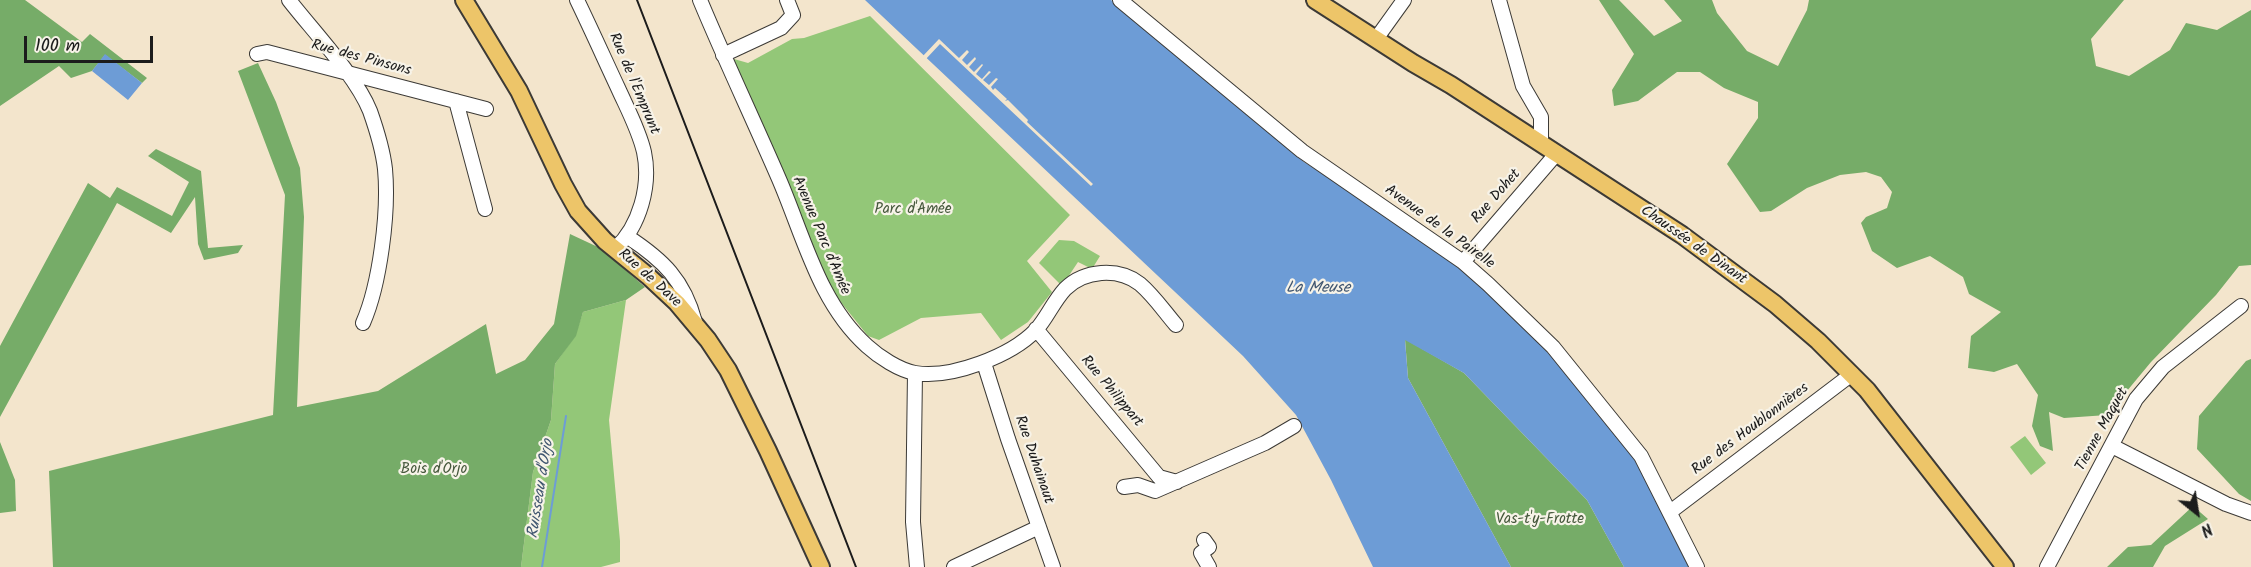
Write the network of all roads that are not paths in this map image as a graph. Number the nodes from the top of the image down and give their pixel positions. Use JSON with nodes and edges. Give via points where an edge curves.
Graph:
{"nodes":[{"id":1,"x":289,"y":0,"type":"edge"},
{"id":2,"x":464,"y":0,"type":"edge"},
{"id":3,"x":578,"y":0,"type":"edge"},
{"id":4,"x":700,"y":0,"type":"edge"},
{"id":5,"x":787,"y":0,"type":"edge"},
{"id":6,"x":1120,"y":0,"type":"edge"},
{"id":7,"x":1404,"y":0,"type":"edge"},
{"id":8,"x":1499,"y":0,"type":"edge"},
{"id":9,"x":1321,"y":2,"type":"edge"},
{"id":10,"x":1376,"y":39,"type":"junction"},
{"id":11,"x":257,"y":54,"type":"dead end"},
{"id":12,"x":723,"y":55,"type":"junction"},
{"id":13,"x":346,"y":72,"type":"junction"},
{"id":14,"x":456,"y":101,"type":"junction"},
{"id":15,"x":486,"y":109,"type":"dead end"},
{"id":16,"x":1541,"y":142,"type":"junction"},
{"id":17,"x":1557,"y":153,"type":"junction"},
{"id":18,"x":485,"y":208,"type":"dead end"},
{"id":19,"x":621,"y":243,"type":"junction"},
{"id":20,"x":1462,"y":262,"type":"junction"},
{"id":21,"x":2241,"y":306,"type":"dead end"},
{"id":22,"x":363,"y":323,"type":"dead end"},
{"id":23,"x":1176,"y":325,"type":"dead end"},
{"id":24,"x":1036,"y":329,"type":"junction"},
{"id":25,"x":984,"y":363,"type":"junction"},
{"id":26,"x":915,"y":373,"type":"junction"},
{"id":27,"x":1852,"y":374,"type":"junction"},
{"id":28,"x":1294,"y":426,"type":"dead end"},
{"id":29,"x":2112,"y":446,"type":"junction"},
{"id":30,"x":1159,"y":477,"type":"junction"},
{"id":31,"x":1177,"y":482,"type":"junction"},
{"id":32,"x":1670,"y":512,"type":"junction"},
{"id":33,"x":2251,"y":513,"type":"edge"},
{"id":34,"x":1039,"y":527,"type":"junction"},
{"id":35,"x":1204,"y":540,"type":"dead end"},
{"id":36,"x":821,"y":567,"type":"edge"},
{"id":37,"x":917,"y":567,"type":"edge"},
{"id":38,"x":954,"y":567,"type":"edge"},
{"id":39,"x":1053,"y":567,"type":"edge"},
{"id":40,"x":1209,"y":567,"type":"edge"},
{"id":41,"x":1697,"y":567,"type":"edge"},
{"id":42,"x":2005,"y":567,"type":"edge"},
{"id":43,"x":2047,"y":567,"type":"edge"}],
"edges":[{"from":1,"to":13,"type":"street"},
{"from":2,"to":19,"type":"main road","name":"Rue de Dave","via":[[519,91],[574,205],[589,225]]},
{"from":3,"to":19,"type":"street","name":"Rue de l'Emprunt","via":[[644,150],[643,197]]},
{"from":4,"to":12,"type":"street","name":"Avenue Parc d'Amée"},
{"from":5,"to":12,"type":"street","via":[[793,15],[781,28]]},
{"from":6,"to":20,"type":"street","name":"Avenue de la Pairelle","via":[[1302,151]]},
{"from":7,"to":10,"type":"street"},
{"from":8,"to":16,"type":"street","via":[[1523,86],[1541,117]]},
{"from":9,"to":10,"type":"main road","name":"Chaussée de Dinant"},
{"from":10,"to":16,"type":"main road","name":"Chaussée de Dinant"},
{"from":11,"to":13,"type":"street","name":"Rue des Pinsons","via":[[267,52]]},
{"from":12,"to":26,"type":"street","name":"Avenue Parc d'Amée","via":[[832,306],[868,348]]},
{"from":13,"to":14,"type":"street","name":"Rue des Pinsons"},
{"from":13,"to":22,"type":"street","via":[[369,110],[385,166],[380,254]]},
{"from":14,"to":15,"type":"street","name":"Rue des Pinsons"},
{"from":14,"to":18,"type":"street"},
{"from":16,"to":17,"type":"main road","name":"Chaussée de Dinant"},
{"from":17,"to":20,"type":"street","name":"Rue Dohet"},
{"from":17,"to":27,"type":"main road","name":"Chaussée de Dinant","via":[[1682,235],[1775,304]]},
{"from":19,"to":36,"type":"main road","name":"Rue de Dave","via":[[695,323],[728,370]]},
{"from":20,"to":32,"type":"street","name":"Avenue de la Pairelle","via":[[1553,347],[1595,397],[1641,456]]},
{"from":21,"to":29,"type":"street","name":"Tienne Maquet","via":[[2163,367],[2136,399]]},
{"from":23,"to":24,"type":"street","via":[[1138,282],[1120,274],[1099,273],[1074,281]]},
{"from":24,"to":25,"type":"street","via":[[1019,344]]},
{"from":24,"to":30,"type":"street","name":"Rue Philippart"},
{"from":25,"to":26,"type":"street"},
{"from":25,"to":34,"type":"street","name":"Rue Duhainaut"},
{"from":26,"to":37,"type":"street","via":[[913,522]]},
{"from":27,"to":32,"type":"street","name":"Rue des Houblonnières"},
{"from":27,"to":42,"type":"main road","name":"Chaussée de Dinant"},
{"from":28,"to":31,"type":"street"},
{"from":29,"to":33,"type":"street"},
{"from":29,"to":43,"type":"street","name":"Tienne Maquet"},
{"from":30,"to":31,"type":"street"},
{"from":30,"to":31,"type":"street","via":[[1131,486],[1155,491]]},
{"from":32,"to":41,"type":"street","name":"Avenue de la Pairelle"},
{"from":34,"to":38,"type":"street"},
{"from":34,"to":39,"type":"street","name":"Rue Duhainaut"},
{"from":35,"to":40,"type":"street","via":[[1209,547],[1201,554]]}]}
